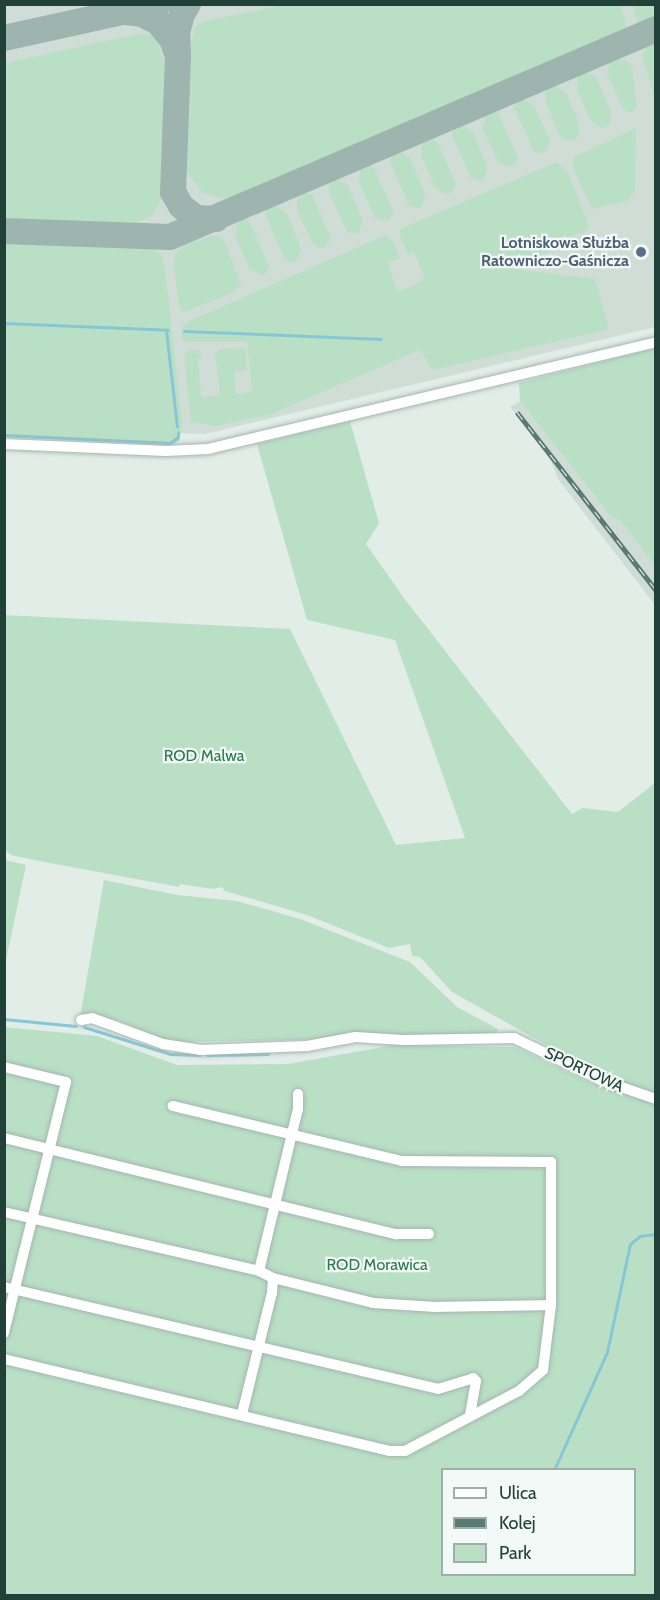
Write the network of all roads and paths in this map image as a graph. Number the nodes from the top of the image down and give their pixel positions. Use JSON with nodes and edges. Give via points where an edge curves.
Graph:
{"nodes":[{"id":1,"x":656,"y":342,"type":"edge"},
{"id":2,"x":4,"y":444,"type":"edge"},
{"id":3,"x":81,"y":1020,"type":"dead end"},
{"id":4,"x":4,"y":1067,"type":"edge"},
{"id":5,"x":298,"y":1094,"type":"dead end"},
{"id":6,"x":656,"y":1098,"type":"edge"},
{"id":7,"x":173,"y":1106,"type":"dead end"},
{"id":8,"x":292,"y":1134,"type":"junction"},
{"id":9,"x":4,"y":1138,"type":"edge"},
{"id":10,"x":48,"y":1149,"type":"junction"},
{"id":11,"x":275,"y":1203,"type":"junction"},
{"id":12,"x":4,"y":1212,"type":"edge"},
{"id":13,"x":32,"y":1218,"type":"junction"},
{"id":14,"x":429,"y":1234,"type":"dead end"},
{"id":15,"x":259,"y":1271,"type":"junction"},
{"id":16,"x":273,"y":1278,"type":"junction"},
{"id":17,"x":10,"y":1288,"type":"edge"},
{"id":18,"x":551,"y":1305,"type":"junction"},
{"id":19,"x":4,"y":1333,"type":"edge"},
{"id":20,"x":260,"y":1347,"type":"junction"},
{"id":21,"x":4,"y":1359,"type":"edge"},
{"id":22,"x":242,"y":1414,"type":"junction"},
{"id":23,"x":470,"y":1416,"type":"junction"}],
"edges":[{"from":1,"to":2,"type":"street","via":[[208,449],[166,451]]},
{"from":3,"to":6,"type":"street","name":"SPORTOWA","via":[[92,1018],[163,1044],[200,1050],[307,1046],[356,1037],[514,1038],[601,1080]]},
{"from":4,"to":10,"type":"street","via":[[66,1082]]},
{"from":5,"to":8,"type":"street"},
{"from":7,"to":8,"type":"street"},
{"from":8,"to":11,"type":"street"},
{"from":8,"to":18,"type":"street","via":[[402,1161],[551,1162]]},
{"from":9,"to":10,"type":"street"},
{"from":10,"to":11,"type":"street"},
{"from":10,"to":13,"type":"street"},
{"from":11,"to":14,"type":"street","via":[[396,1234]]},
{"from":11,"to":15,"type":"street"},
{"from":12,"to":13,"type":"street"},
{"from":13,"to":15,"type":"street"},
{"from":13,"to":17,"type":"street"},
{"from":15,"to":16,"type":"street"},
{"from":16,"to":18,"type":"street","via":[[373,1303],[436,1307]]},
{"from":16,"to":20,"type":"street"},
{"from":17,"to":19,"type":"street"},
{"from":17,"to":20,"type":"street"},
{"from":18,"to":23,"type":"street","via":[[543,1370],[519,1391]]},
{"from":20,"to":22,"type":"street"},
{"from":20,"to":23,"type":"street","via":[[438,1389],[473,1378],[476,1382]]},
{"from":21,"to":22,"type":"street"},
{"from":22,"to":23,"type":"street","via":[[390,1451],[405,1451]]}]}
